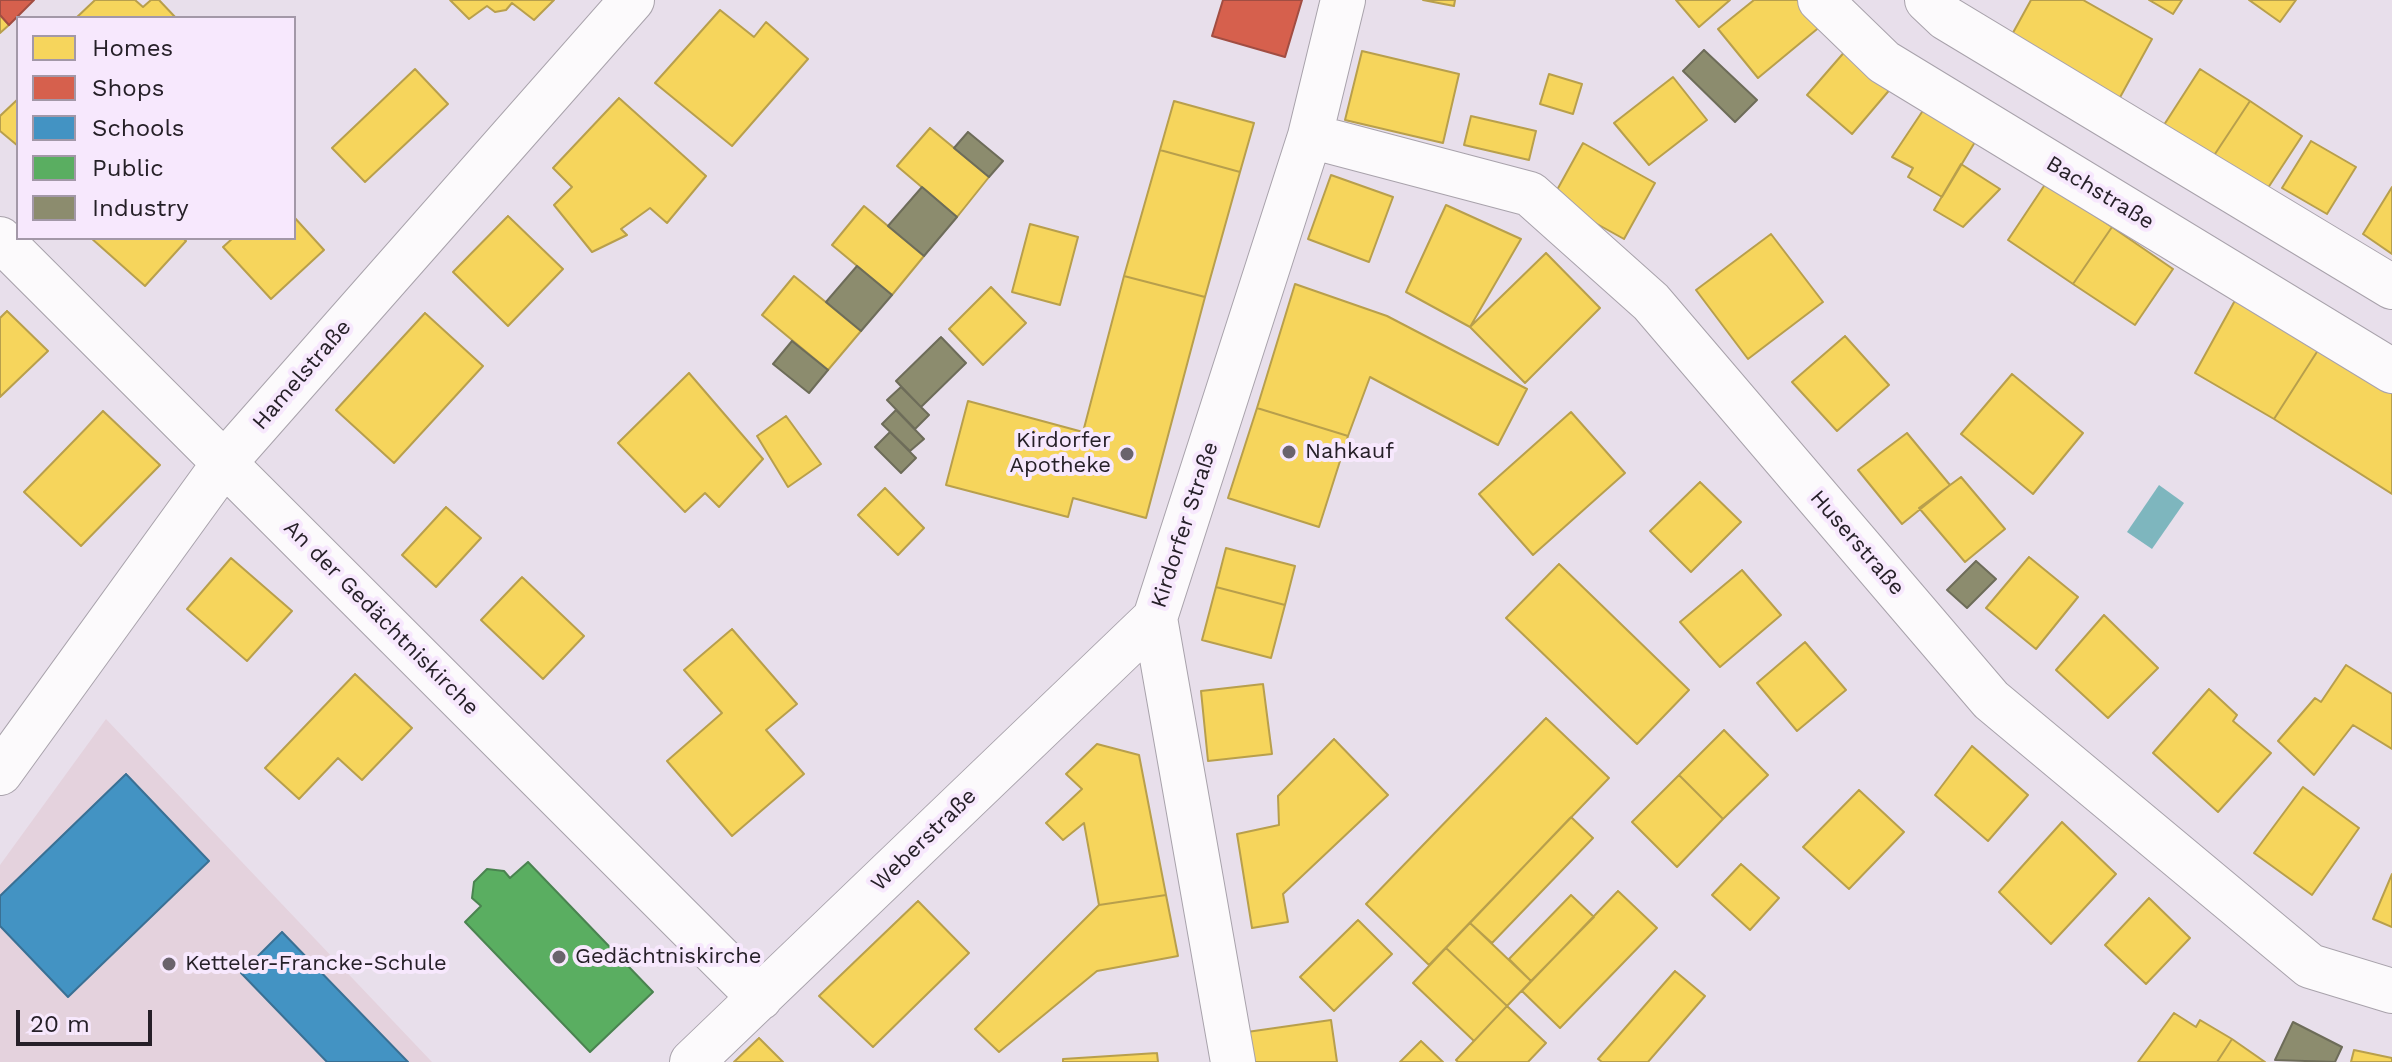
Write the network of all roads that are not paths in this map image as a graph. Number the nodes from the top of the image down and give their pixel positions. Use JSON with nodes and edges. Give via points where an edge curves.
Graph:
{"nodes":[{"id":1,"x":632,"y":0,"type":"edge"},
{"id":2,"x":1343,"y":0,"type":"edge"},
{"id":3,"x":1820,"y":0,"type":"edge"},
{"id":4,"x":1927,"y":0,"type":"edge"},
{"id":5,"x":1310,"y":136,"type":"junction"},
{"id":6,"x":0,"y":239,"type":"edge"},
{"id":7,"x":2392,"y":287,"type":"edge"},
{"id":8,"x":2392,"y":371,"type":"edge"},
{"id":9,"x":225,"y":462,"type":"junction"},
{"id":10,"x":1155,"y":618,"type":"junction"},
{"id":11,"x":0,"y":773,"type":"edge"},
{"id":12,"x":2392,"y":991,"type":"edge"},
{"id":13,"x":760,"y":998,"type":"junction"},
{"id":14,"x":692,"y":1062,"type":"edge"},
{"id":15,"x":1233,"y":1062,"type":"edge"}],
"edges":[{"from":1,"to":9,"type":"street","name":"Hamelstraße"},
{"from":2,"to":5,"type":"street","name":"Kirdorfer Straße"},
{"from":3,"to":8,"type":"street","name":"Bachstraße","via":[[1884,62]]},
{"from":4,"to":7,"type":"street","via":[[1946,18]]},
{"from":5,"to":10,"type":"street","name":"Kirdorfer Straße"},
{"from":5,"to":12,"type":"street","name":"Huserstraße","via":[[1530,194],[1651,302],[1991,700],[2310,966]]},
{"from":6,"to":9,"type":"street","name":"An der Gedächtniskirche"},
{"from":9,"to":11,"type":"street","name":"Hamelstraße"},
{"from":9,"to":13,"type":"street","name":"An der Gedächtniskirche"},
{"from":10,"to":13,"type":"street","name":"Weberstraße"},
{"from":10,"to":15,"type":"street","name":"Kirdorfer Straße"},
{"from":13,"to":14,"type":"street","name":"Weberstraße"}]}
